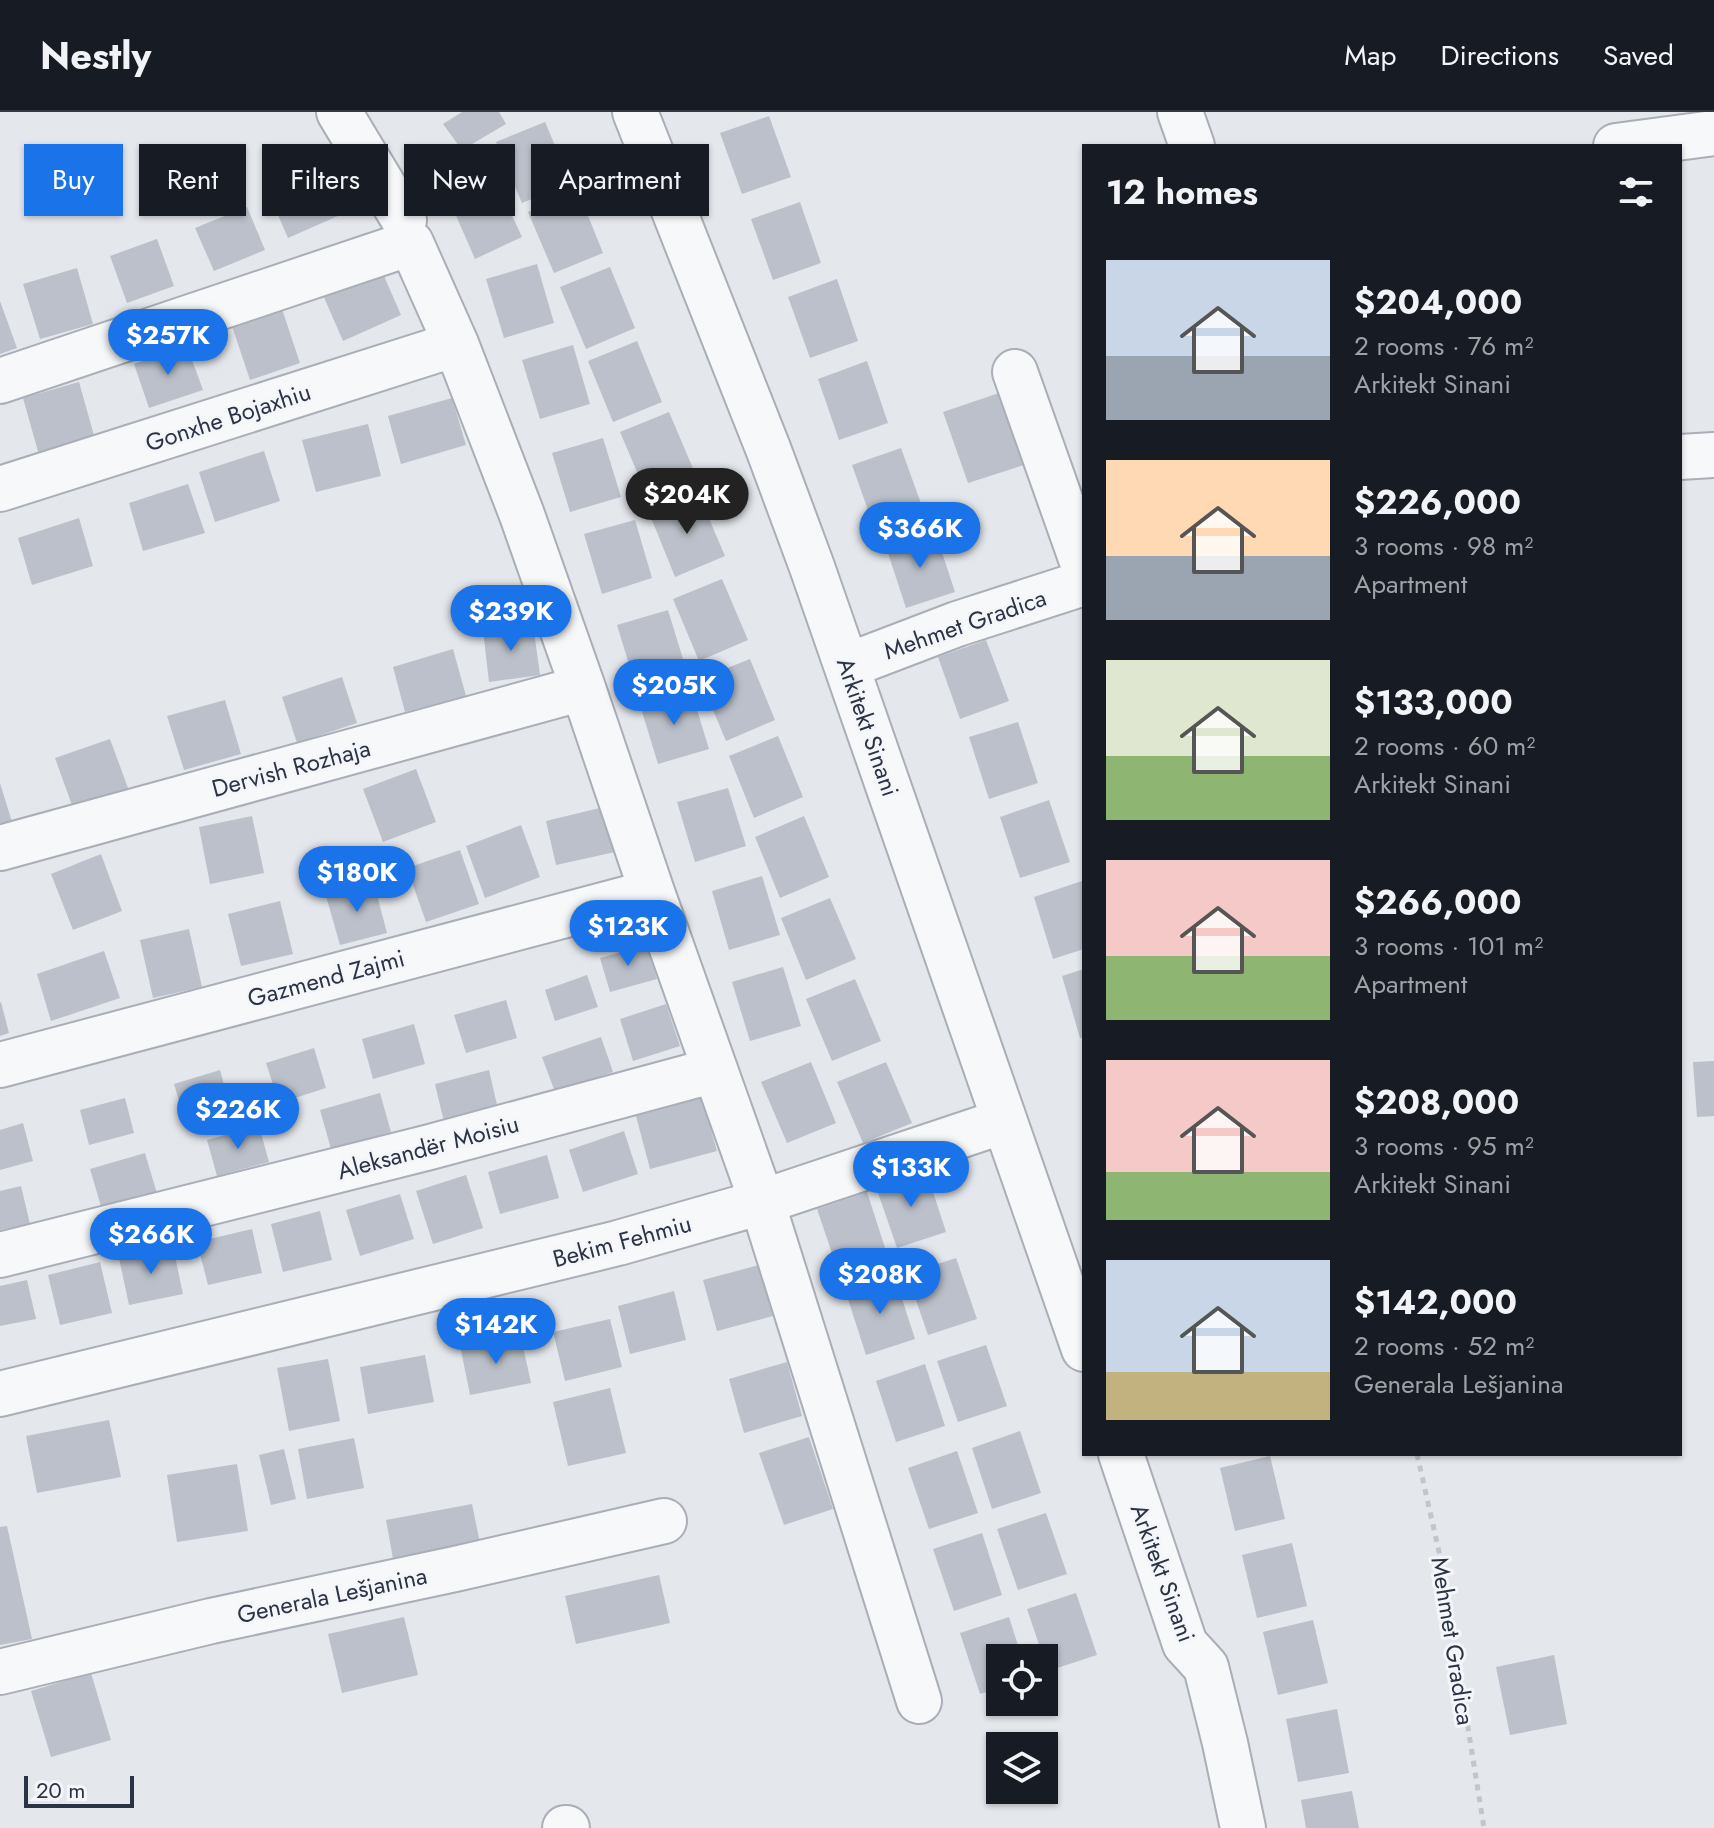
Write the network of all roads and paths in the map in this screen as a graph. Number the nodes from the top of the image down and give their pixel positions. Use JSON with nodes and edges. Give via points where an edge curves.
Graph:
{"nodes":[{"id":1,"x":339,"y":112,"type":"edge"},
{"id":2,"x":635,"y":112,"type":"edge"},
{"id":3,"x":1180,"y":112,"type":"edge"},
{"id":4,"x":1714,"y":133,"type":"edge"},
{"id":5,"x":1191,"y":144,"type":"edge"},
{"id":6,"x":1631,"y":144,"type":"edge"},
{"id":7,"x":407,"y":232,"type":"junction"},
{"id":8,"x":456,"y":344,"type":"junction"},
{"id":9,"x":1015,"y":372,"type":"dead end"},
{"id":10,"x":0,"y":381,"type":"edge"},
{"id":11,"x":1714,"y":455,"type":"edge"},
{"id":12,"x":1682,"y":457,"type":"edge"},
{"id":13,"x":0,"y":489,"type":"edge"},
{"id":14,"x":1082,"y":561,"type":"edge"},
{"id":15,"x":1082,"y":584,"type":"edge"},
{"id":16,"x":847,"y":666,"type":"junction"},
{"id":17,"x":583,"y":688,"type":"junction"},
{"id":18,"x":0,"y":848,"type":"edge"},
{"id":19,"x":652,"y":892,"type":"junction"},
{"id":20,"x":0,"y":1065,"type":"edge"},
{"id":21,"x":715,"y":1070,"type":"junction"},
{"id":22,"x":1004,"y":1121,"type":"junction"},
{"id":23,"x":762,"y":1202,"type":"junction"},
{"id":24,"x":0,"y":1255,"type":"edge"},
{"id":25,"x":1082,"y":1343,"type":"edge"},
{"id":26,"x":0,"y":1394,"type":"edge"},
{"id":27,"x":1122,"y":1456,"type":"edge"},
{"id":28,"x":1417,"y":1456,"type":"edge"},
{"id":29,"x":664,"y":1521,"type":"dead end"},
{"id":30,"x":0,"y":1672,"type":"edge"},
{"id":31,"x":919,"y":1701,"type":"dead end"},
{"id":32,"x":1243,"y":1828,"type":"edge"},
{"id":33,"x":1484,"y":1828,"type":"edge"}],
"edges":[{"from":1,"to":7,"type":"street"},
{"from":2,"to":16,"type":"street","name":"Arkitekt Sinani"},
{"from":3,"to":5,"type":"street"},
{"from":4,"to":6,"type":"street"},
{"from":7,"to":8,"type":"street"},
{"from":7,"to":10,"type":"street"},
{"from":8,"to":13,"type":"street","name":"Gonxhe Bojaxhiu"},
{"from":8,"to":17,"type":"street"},
{"from":9,"to":14,"type":"street"},
{"from":11,"to":12,"type":"street"},
{"from":15,"to":16,"type":"street","name":"Mehmet Gradica"},
{"from":16,"to":22,"type":"street","name":"Arkitekt Sinani"},
{"from":17,"to":18,"type":"street","name":"Dervish Rozhaja"},
{"from":17,"to":19,"type":"street"},
{"from":19,"to":20,"type":"street","name":"Gazmend Zajmi"},
{"from":19,"to":21,"type":"street"},
{"from":21,"to":23,"type":"street"},
{"from":21,"to":24,"type":"street","name":"Aleksandër Moisiu"},
{"from":22,"to":23,"type":"street","name":"Bekim Fehmiu"},
{"from":22,"to":25,"type":"street","name":"Arkitekt Sinani"},
{"from":23,"to":26,"type":"street","name":"Bekim Fehmiu","via":[[603,1247]]},
{"from":23,"to":31,"type":"street"},
{"from":27,"to":32,"type":"street","name":"Arkitekt Sinani","via":[[1185,1644],[1206,1667]]},
{"from":28,"to":33,"type":"path","name":"Mehmet Gradica","via":[[1442,1565]]},
{"from":29,"to":30,"type":"street","name":"Generala Lešjanina"}]}
